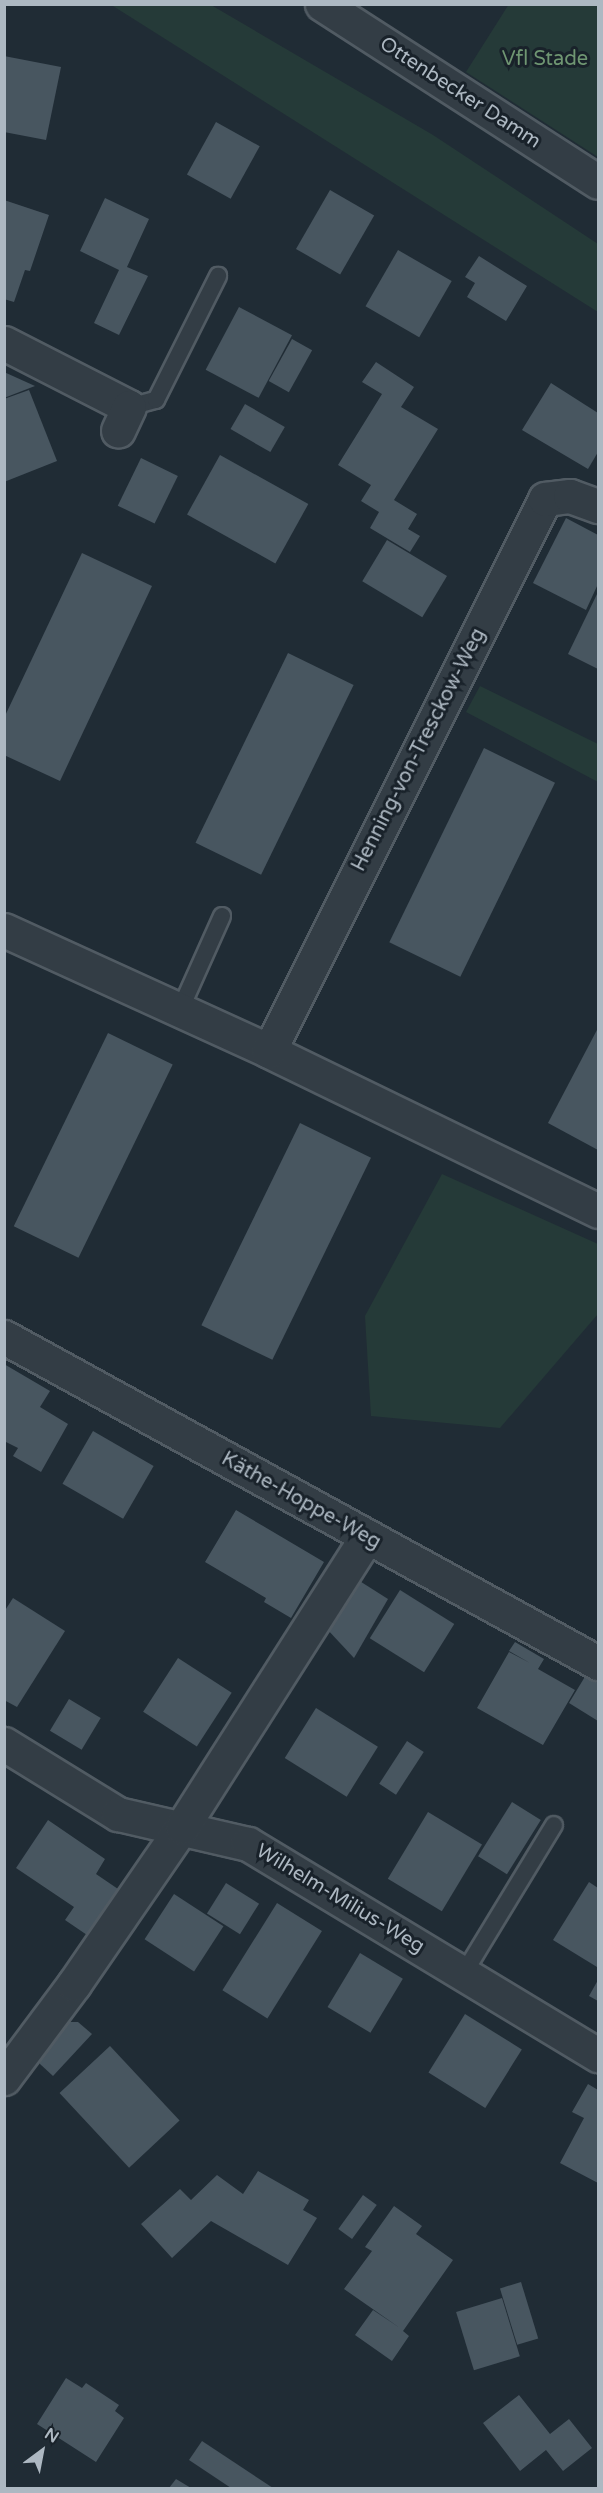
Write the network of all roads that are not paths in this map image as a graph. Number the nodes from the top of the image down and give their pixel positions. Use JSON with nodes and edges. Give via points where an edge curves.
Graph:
{"nodes":[{"id":1,"x":322,"y":4,"type":"edge"},
{"id":2,"x":598,"y":182,"type":"edge"},
{"id":3,"x":218,"y":276,"type":"dead end"},
{"id":4,"x":4,"y":343,"type":"edge"},
{"id":5,"x":124,"y":419,"type":"joint"},
{"id":6,"x":598,"y":506,"type":"edge"},
{"id":7,"x":222,"y":916,"type":"dead end"},
{"id":8,"x":4,"y":930,"type":"edge"},
{"id":9,"x":180,"y":1010,"type":"junction"},
{"id":10,"x":269,"y":1051,"type":"junction"},
{"id":11,"x":598,"y":1211,"type":"edge"},
{"id":12,"x":4,"y":1337,"type":"edge"},
{"id":13,"x":367,"y":1537,"type":"junction"},
{"id":14,"x":598,"y":1663,"type":"edge"},
{"id":15,"x":8,"y":1753,"type":"edge"},
{"id":16,"x":554,"y":1825,"type":"dead end"},
{"id":17,"x":182,"y":1827,"type":"junction"},
{"id":18,"x":464,"y":1973,"type":"junction"},
{"id":19,"x":598,"y":2055,"type":"edge"},
{"id":20,"x":4,"y":2078,"type":"edge"}],
"edges":[{"from":1,"to":2,"type":"street","name":"Ottenbecker Damm"},
{"from":3,"to":5,"type":"lane","via":[[156,400]]},
{"from":4,"to":5,"type":"street"},
{"from":6,"to":10,"type":"street","name":"Henning-von-Tresckow-Weg","via":[[570,496],[545,499]]},
{"from":7,"to":9,"type":"lane"},
{"from":8,"to":9,"type":"street"},
{"from":9,"to":10,"type":"street"},
{"from":10,"to":11,"type":"street"},
{"from":12,"to":13,"type":"street","name":"Käthe-Hoppe-Weg"},
{"from":13,"to":14,"type":"street","name":"Käthe-Hoppe-Weg"},
{"from":13,"to":17,"type":"street"},
{"from":15,"to":17,"type":"street","name":"Wilhelm-Milius-Weg","via":[[118,1814]]},
{"from":16,"to":18,"type":"lane"},
{"from":17,"to":18,"type":"street","name":"Wilhelm-Milius-Weg","via":[[248,1844]]},
{"from":17,"to":20,"type":"street"},
{"from":18,"to":19,"type":"street","name":"Wilhelm-Milius-Weg"}]}
